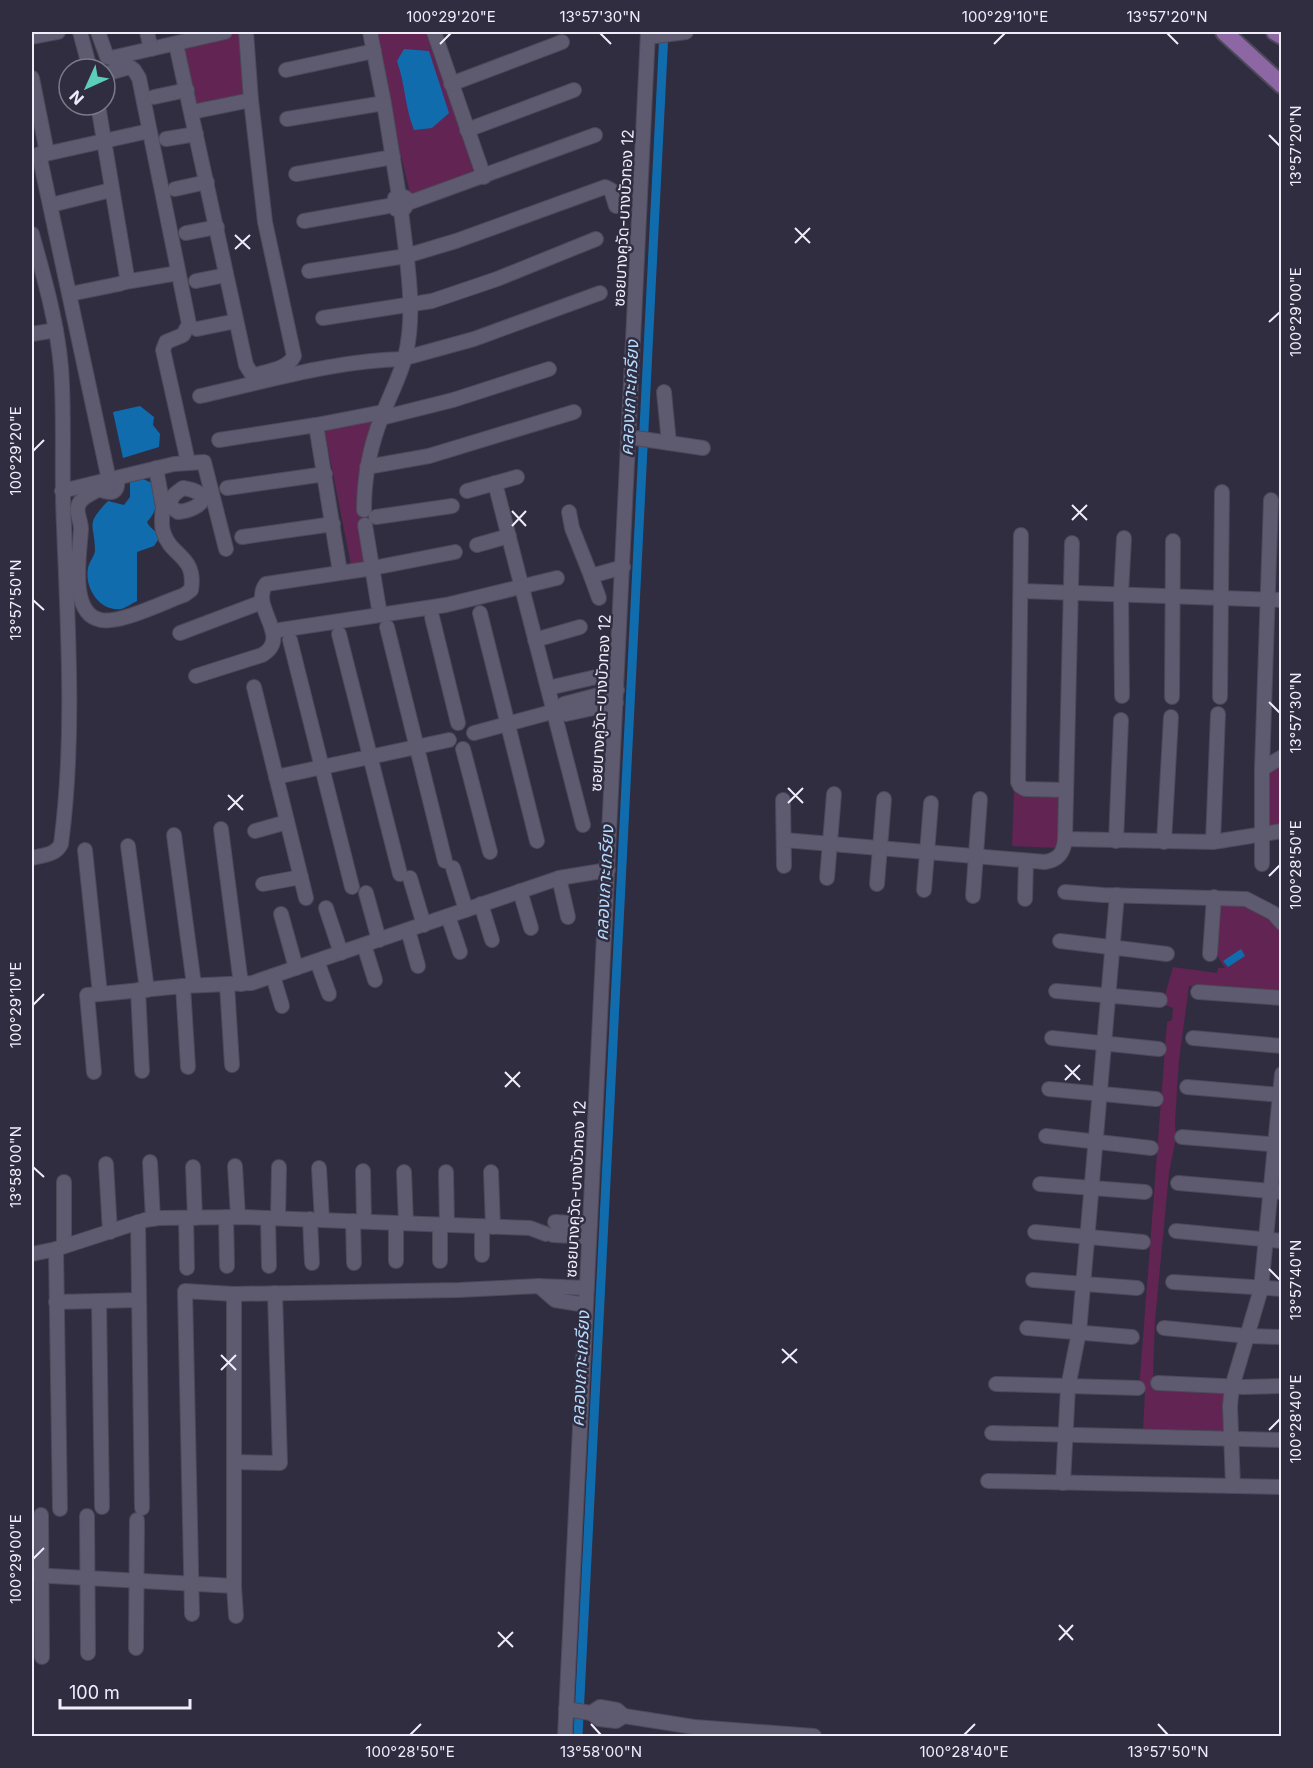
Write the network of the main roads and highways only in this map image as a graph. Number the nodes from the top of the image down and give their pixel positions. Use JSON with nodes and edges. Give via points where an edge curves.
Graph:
{"nodes":[{"id":1,"x":1224,"y":32,"type":"edge"},
{"id":2,"x":1229,"y":32,"type":"edge"},
{"id":3,"x":1275,"y":32,"type":"edge"},
{"id":4,"x":1281,"y":36,"type":"edge"},
{"id":5,"x":1281,"y":69,"type":"edge"},
{"id":6,"x":1281,"y":85,"type":"edge"}],
"edges":[{"from":1,"to":6,"type":"main road"},
{"from":2,"to":5,"type":"main road"},
{"from":3,"to":4,"type":"main road"}]}
